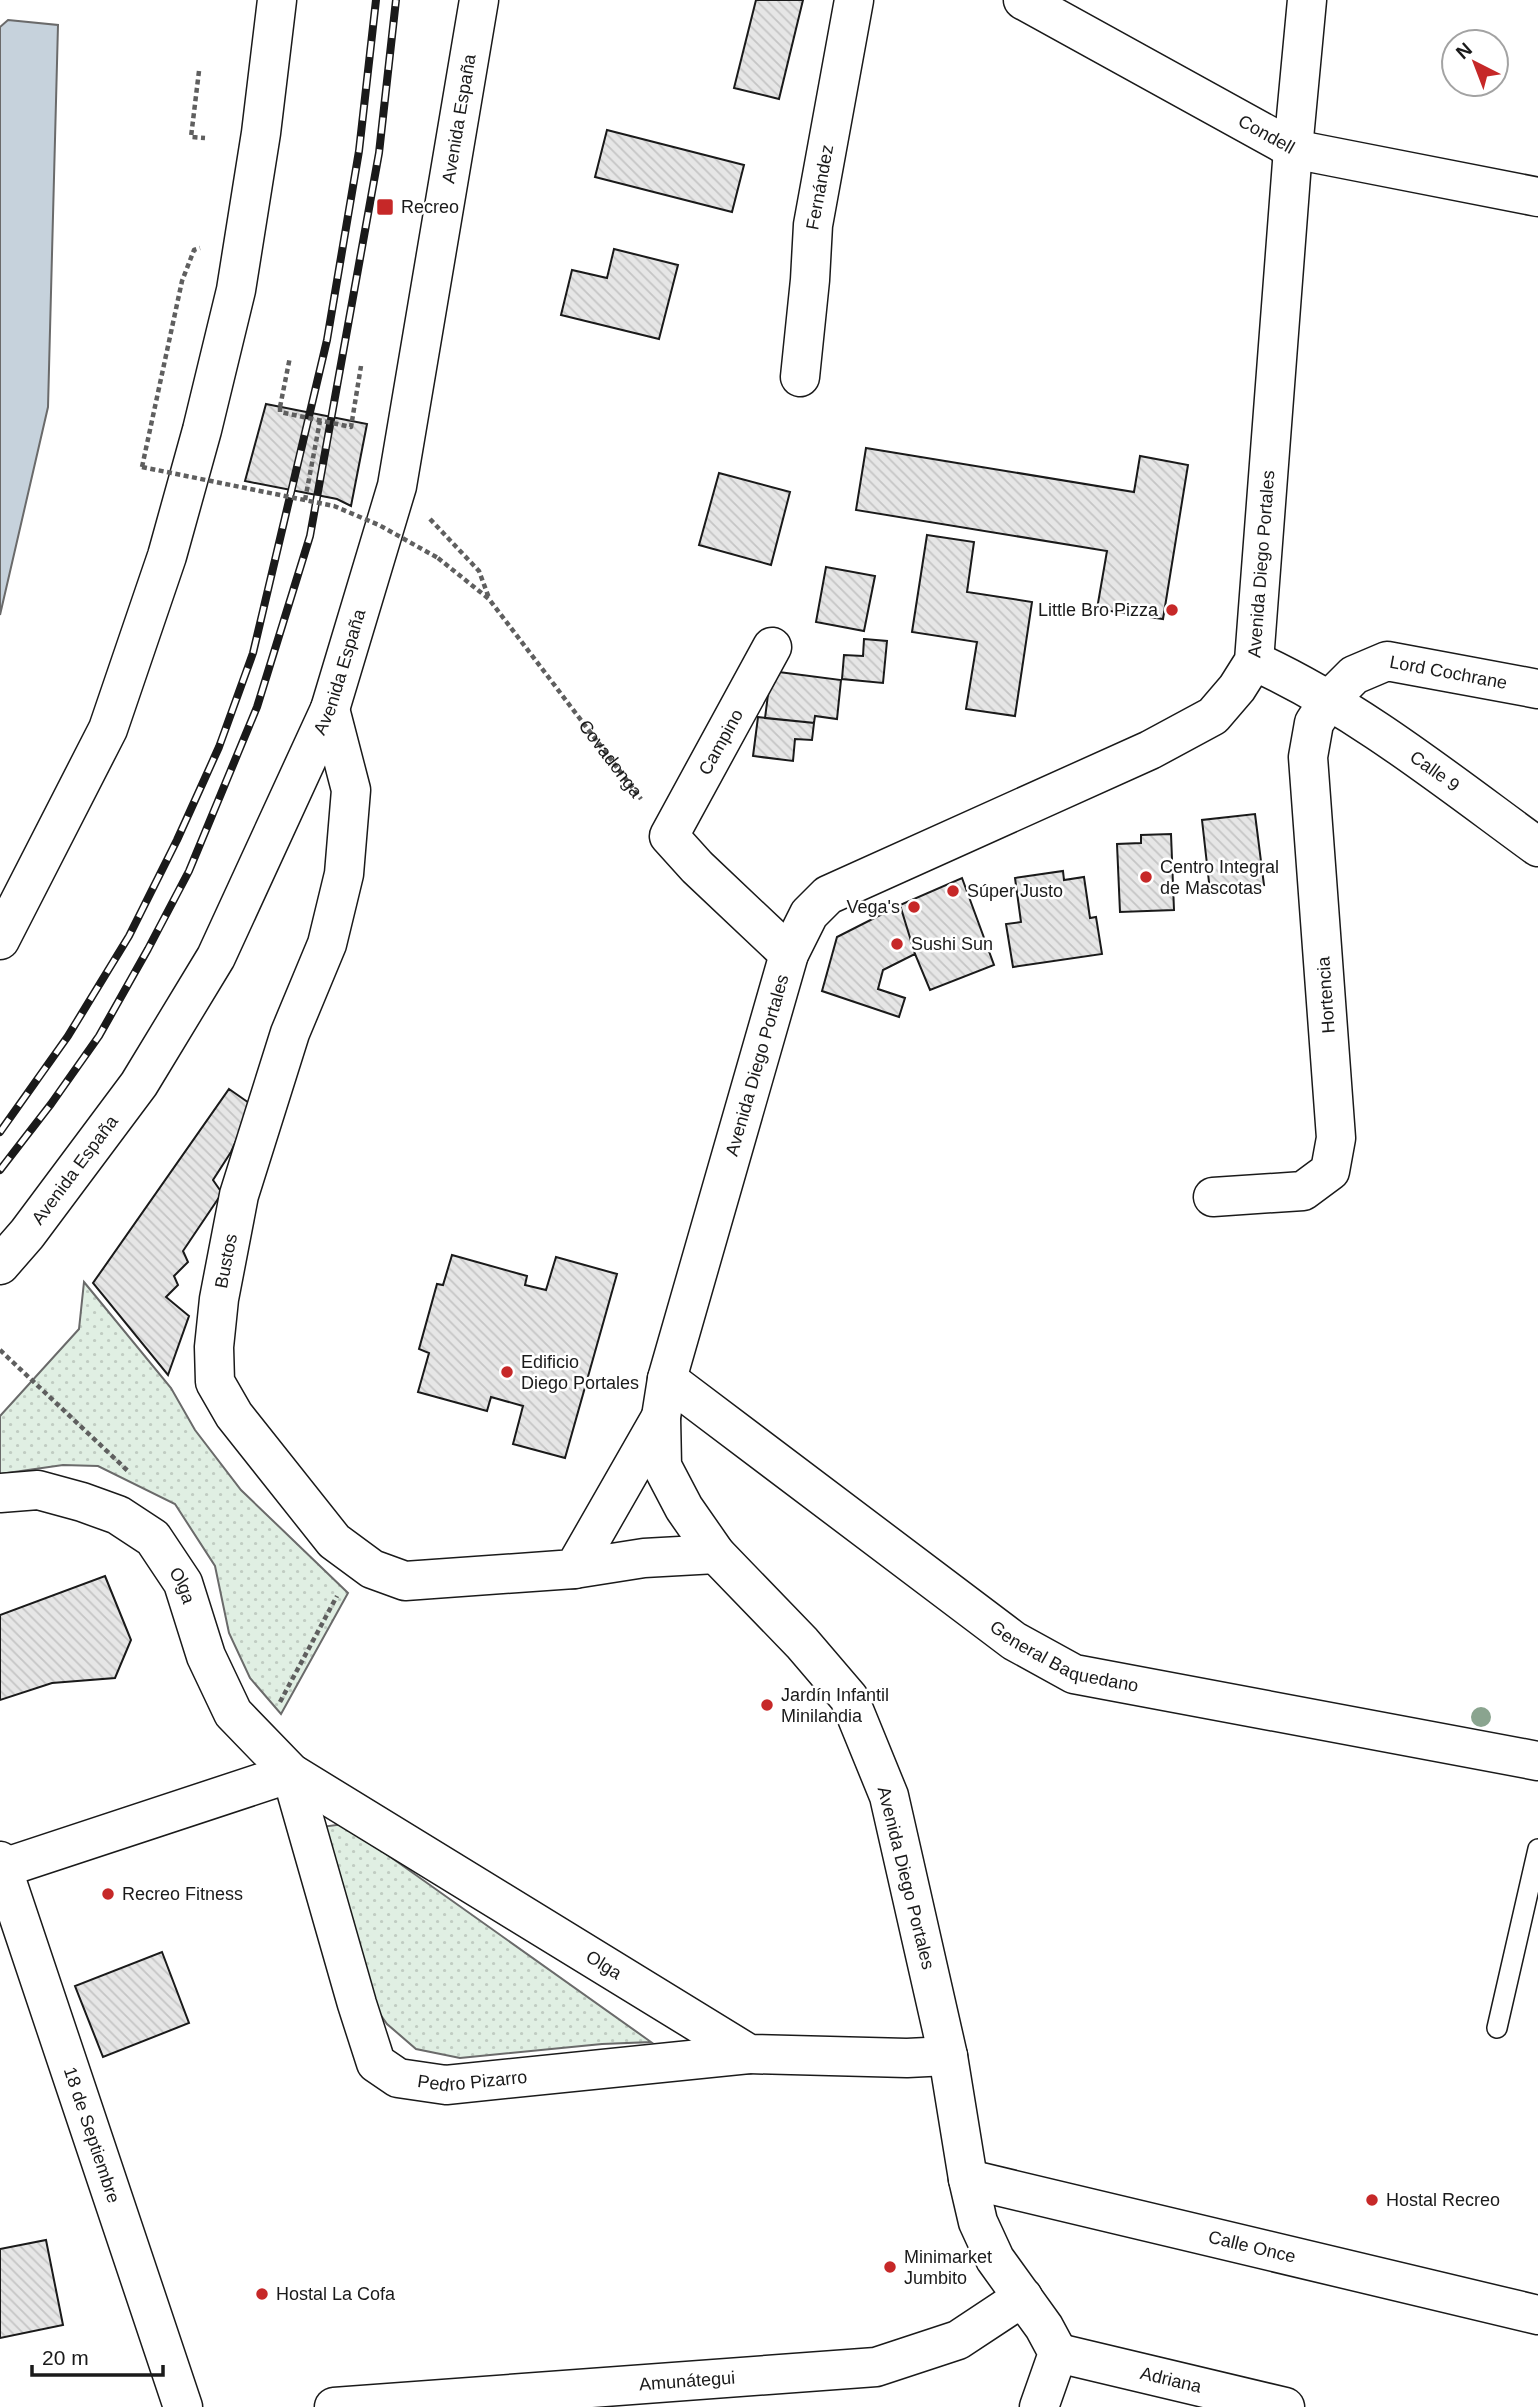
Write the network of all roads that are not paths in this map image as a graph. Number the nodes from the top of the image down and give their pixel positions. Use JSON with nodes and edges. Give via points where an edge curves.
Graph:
{"nodes":[{"id":1,"x":277,"y":0,"type":"edge"},
{"id":2,"x":479,"y":0,"type":"edge"},
{"id":3,"x":853,"y":0,"type":"edge"},
{"id":4,"x":1023,"y":0,"type":"edge"},
{"id":5,"x":1307,"y":0,"type":"edge"},
{"id":6,"x":1293,"y":149,"type":"junction"},
{"id":7,"x":1538,"y":197,"type":"edge"},
{"id":8,"x":800,"y":377,"type":"dead end"},
{"id":9,"x":772,"y":647,"type":"dead end"},
{"id":10,"x":1254,"y":661,"type":"junction"},
{"id":11,"x":1538,"y":689,"type":"edge"},
{"id":12,"x":1329,"y":700,"type":"junction"},
{"id":13,"x":330,"y":709,"type":"junction"},
{"id":14,"x":1538,"y":846,"type":"edge"},
{"id":15,"x":0,"y":940,"type":"edge"},
{"id":16,"x":789,"y":954,"type":"junction"},
{"id":17,"x":1213,"y":1197,"type":"dead end"},
{"id":18,"x":0,"y":1265,"type":"edge"},
{"id":19,"x":667,"y":1379,"type":"junction"},
{"id":20,"x":661,"y":1417,"type":"junction"},
{"id":21,"x":0,"y":1493,"type":"edge"},
{"id":22,"x":716,"y":1553,"type":"junction"},
{"id":23,"x":574,"y":1569,"type":"junction"},
{"id":24,"x":1538,"y":1761,"type":"edge"},
{"id":25,"x":291,"y":1773,"type":"junction"},
{"id":26,"x":1538,"y":1849,"type":"edge"},
{"id":27,"x":1,"y":1865,"type":"edge"},
{"id":28,"x":1497,"y":2028,"type":"dead end"},
{"id":29,"x":749,"y":2054,"type":"junction"},
{"id":30,"x":948,"y":2056,"type":"junction"},
{"id":31,"x":968,"y":2179,"type":"junction"},
{"id":32,"x":1023,"y":2297,"type":"junction"},
{"id":33,"x":1538,"y":2315,"type":"edge"},
{"id":34,"x":1058,"y":2353,"type":"junction"},
{"id":35,"x":183,"y":2407,"type":"edge"},
{"id":36,"x":334,"y":2407,"type":"edge"},
{"id":37,"x":1039,"y":2407,"type":"edge"},
{"id":38,"x":1285,"y":2407,"type":"edge"}],
"edges":[{"from":1,"to":15,"type":"street","via":[[236,290],[167,556],[107,729]]},
{"from":2,"to":13,"type":"street","name":"Avenida España","via":[[397,486]]},
{"from":3,"to":8,"type":"street","name":"Fernández","via":[[813,225]]},
{"from":4,"to":6,"type":"street","name":"Condell"},
{"from":5,"to":6,"type":"street","name":"Avenida Diego Portales"},
{"from":6,"to":7,"type":"street","name":"Condell"},
{"from":6,"to":10,"type":"street","name":"Avenida Diego Portales"},
{"from":9,"to":16,"type":"street","name":"Campino","via":[[669,836]]},
{"from":10,"to":12,"type":"street"},
{"from":10,"to":16,"type":"street","name":"Avenida Diego Portales","via":[[1213,716],[1150,750],[828,895],[809,914]]},
{"from":11,"to":12,"type":"street","name":"Lord Cochrane","via":[[1387,661],[1354,674]]},
{"from":12,"to":14,"type":"street","name":"Calle 9"},
{"from":12,"to":17,"type":"street","name":"Hortencia","via":[[1314,723],[1308,757],[1336,1138],[1330,1171],[1303,1191]]},
{"from":13,"to":18,"type":"street","name":"Avenida España","via":[[216,957],[139,1084]]},
{"from":13,"to":23,"type":"street","name":"Bustos","via":[[351,790],[344,874],[327,944],[290,1034],[239,1195],[219,1299],[215,1382],[234,1415],[334,1541],[372,1569],[405,1581]]},
{"from":16,"to":19,"type":"street","name":"Avenida Diego Portales"},
{"from":19,"to":20,"type":"street","name":"Avenida Diego Portales"},
{"from":19,"to":24,"type":"street","name":"General Baquedano","via":[[1014,1641],[1074,1674]]},
{"from":20,"to":22,"type":"street","name":"Avenida Diego Portales","via":[[662,1466]]},
{"from":20,"to":23,"type":"street"},
{"from":21,"to":25,"type":"street","name":"Olga","via":[[38,1490],[82,1502],[118,1515],[153,1538],[183,1583],[206,1656],[233,1713]]},
{"from":22,"to":23,"type":"street","name":"Bustos"},
{"from":22,"to":30,"type":"street","name":"Avenida Diego Portales","via":[[849,1698],[889,1796]]},
{"from":25,"to":27,"type":"street"},
{"from":25,"to":29,"type":"street","name":"Olga"},
{"from":25,"to":29,"type":"street","name":"Pedro Pizarro","via":[[376,2063],[398,2078],[446,2085]]},
{"from":26,"to":28,"type":"lane"},
{"from":27,"to":35,"type":"street","name":"18 de Septiembre"},
{"from":29,"to":30,"type":"street"},
{"from":30,"to":31,"type":"street","name":"Avenida Diego Portales"},
{"from":31,"to":32,"type":"street","name":"Avenida Diego Portales","via":[[978,2222],[995,2259]]},
{"from":31,"to":33,"type":"street","name":"Calle Once"},
{"from":32,"to":34,"type":"street","name":"Avenida Diego Portales"},
{"from":32,"to":36,"type":"street","name":"Amunátegui","via":[[958,2340],[876,2367]]},
{"from":34,"to":37,"type":"street"},
{"from":34,"to":38,"type":"street","name":"Adriana"}]}
